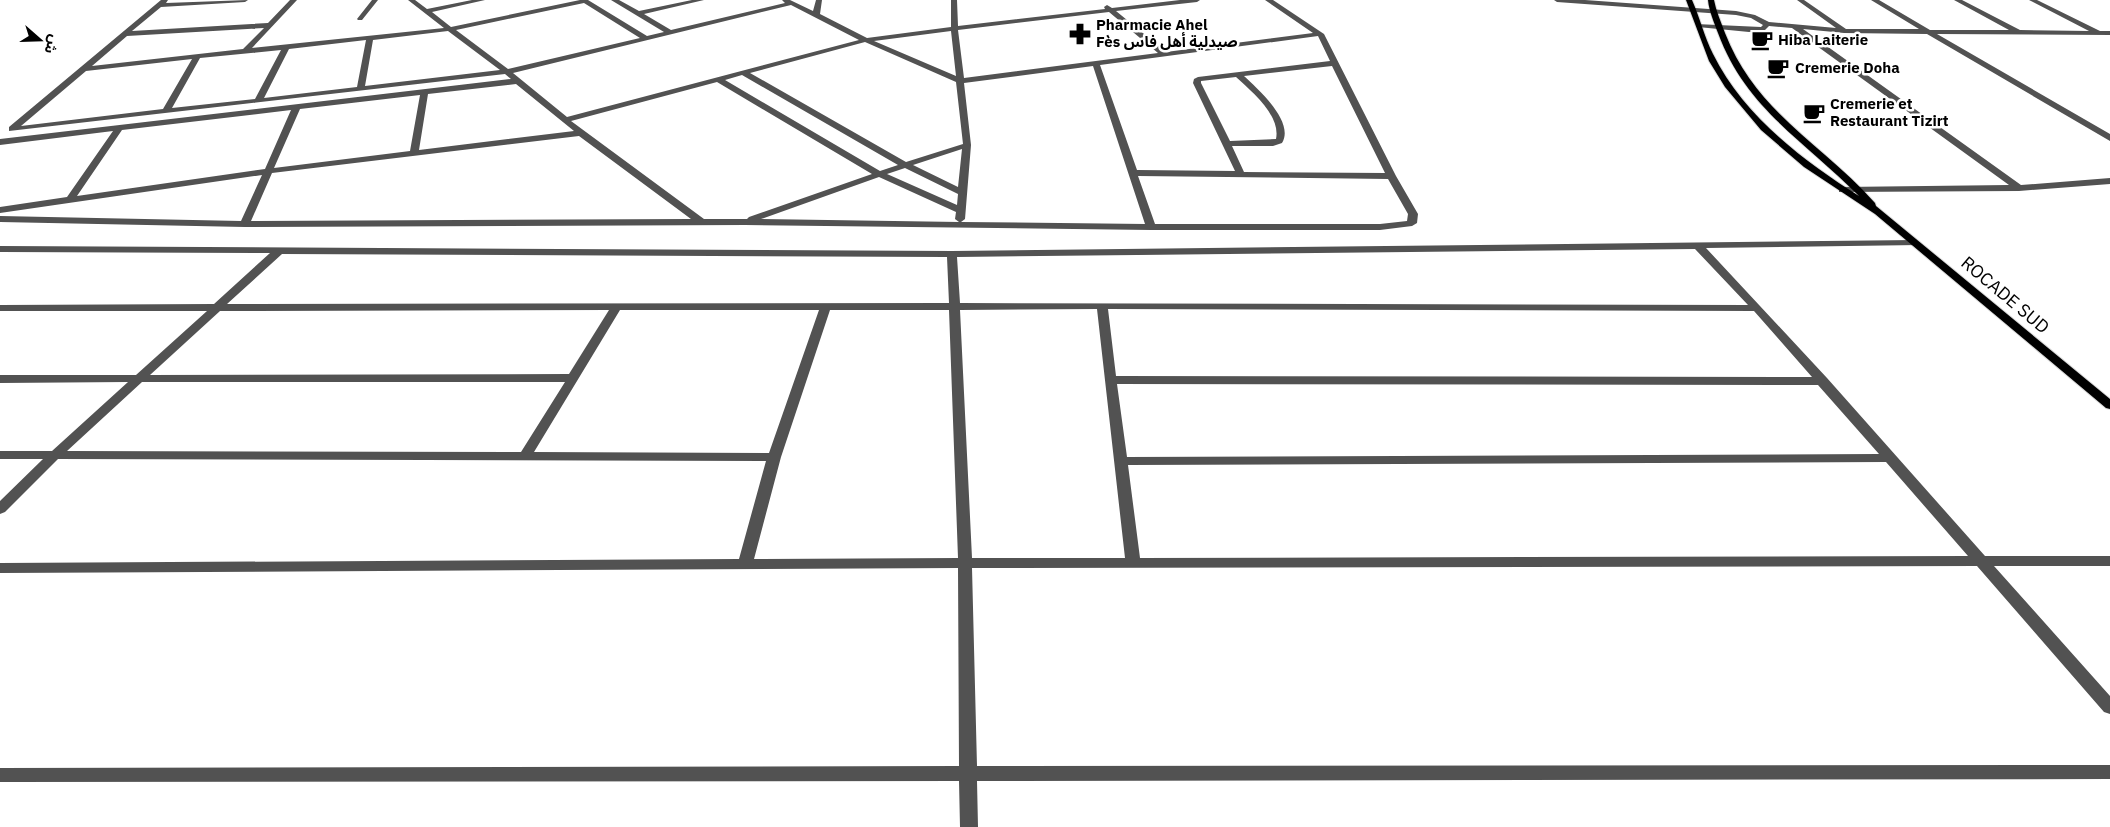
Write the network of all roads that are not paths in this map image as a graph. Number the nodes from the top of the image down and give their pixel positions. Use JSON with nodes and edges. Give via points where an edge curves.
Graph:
{"nodes":[{"id":1,"x":245,"y":0,"type":"edge"},
{"id":2,"x":294,"y":0,"type":"edge"},
{"id":3,"x":375,"y":0,"type":"edge"},
{"id":4,"x":411,"y":0,"type":"edge"},
{"id":5,"x":482,"y":0,"type":"edge"},
{"id":6,"x":584,"y":0,"type":"edge"},
{"id":7,"x":614,"y":0,"type":"edge"},
{"id":8,"x":701,"y":0,"type":"edge"},
{"id":9,"x":819,"y":0,"type":"edge"},
{"id":10,"x":954,"y":0,"type":"edge"},
{"id":11,"x":1136,"y":0,"type":"edge"},
{"id":12,"x":1197,"y":0,"type":"edge"},
{"id":13,"x":1268,"y":0,"type":"edge"},
{"id":14,"x":1557,"y":0,"type":"edge"},
{"id":15,"x":1689,"y":0,"type":"edge"},
{"id":16,"x":1711,"y":0,"type":"edge"},
{"id":17,"x":1800,"y":0,"type":"edge"},
{"id":18,"x":1874,"y":0,"type":"edge"},
{"id":19,"x":1957,"y":0,"type":"edge"},
{"id":20,"x":2032,"y":0,"type":"edge"},
{"id":21,"x":162,"y":2,"type":"edge"},
{"id":22,"x":788,"y":2,"type":"edge"},
{"id":23,"x":1103,"y":4,"type":"junction"},
{"id":24,"x":1693,"y":9,"type":"junction"},
{"id":25,"x":1110,"y":10,"type":"junction"},
{"id":26,"x":427,"y":11,"type":"junction"},
{"id":27,"x":1714,"y":11,"type":"junction"},
{"id":28,"x":636,"y":14,"type":"junction"},
{"id":29,"x":816,"y":15,"type":"junction"},
{"id":30,"x":360,"y":19,"type":"dead end"},
{"id":31,"x":955,"y":24,"type":"junction"},
{"id":32,"x":1767,"y":24,"type":"junction"},
{"id":33,"x":272,"y":25,"type":"junction"},
{"id":34,"x":1698,"y":25,"type":"junction"},
{"id":35,"x":1719,"y":27,"type":"junction"},
{"id":36,"x":1795,"y":27,"type":"junction"},
{"id":37,"x":452,"y":29,"type":"junction"},
{"id":38,"x":1844,"y":31,"type":"junction"},
{"id":39,"x":669,"y":32,"type":"junction"},
{"id":40,"x":1928,"y":32,"type":"junction"},
{"id":41,"x":2020,"y":33,"type":"junction"},
{"id":42,"x":123,"y":34,"type":"junction"},
{"id":43,"x":852,"y":34,"type":"junction"},
{"id":44,"x":1320,"y":34,"type":"junction"},
{"id":45,"x":2099,"y":34,"type":"junction"},
{"id":46,"x":2110,"y":34,"type":"edge"},
{"id":47,"x":645,"y":38,"type":"junction"},
{"id":48,"x":370,"y":39,"type":"junction"},
{"id":49,"x":2110,"y":39,"type":"edge"},
{"id":50,"x":866,"y":40,"type":"junction"},
{"id":51,"x":286,"y":48,"type":"junction"},
{"id":52,"x":245,"y":52,"type":"junction"},
{"id":53,"x":1164,"y":54,"type":"junction"},
{"id":54,"x":197,"y":57,"type":"junction"},
{"id":55,"x":1096,"y":63,"type":"junction"},
{"id":56,"x":1334,"y":63,"type":"junction"},
{"id":57,"x":82,"y":69,"type":"junction"},
{"id":58,"x":507,"y":72,"type":"junction"},
{"id":59,"x":744,"y":73,"type":"junction"},
{"id":60,"x":1237,"y":74,"type":"junction"},
{"id":61,"x":718,"y":79,"type":"junction"},
{"id":62,"x":518,"y":81,"type":"junction"},
{"id":63,"x":962,"y":81,"type":"junction"},
{"id":64,"x":361,"y":89,"type":"junction"},
{"id":65,"x":425,"y":91,"type":"junction"},
{"id":66,"x":258,"y":101,"type":"junction"},
{"id":67,"x":297,"y":106,"type":"junction"},
{"id":68,"x":166,"y":111,"type":"junction"},
{"id":69,"x":565,"y":120,"type":"junction"},
{"id":70,"x":120,"y":128,"type":"junction"},
{"id":71,"x":13,"y":129,"type":"junction"},
{"id":72,"x":581,"y":133,"type":"junction"},
{"id":73,"x":2110,"y":138,"type":"edge"},
{"id":74,"x":0,"y":141,"type":"edge"},
{"id":75,"x":1227,"y":144,"type":"junction"},
{"id":76,"x":967,"y":145,"type":"junction"},
{"id":77,"x":414,"y":154,"type":"junction"},
{"id":78,"x":905,"y":165,"type":"junction"},
{"id":79,"x":269,"y":171,"type":"junction"},
{"id":80,"x":879,"y":174,"type":"junction"},
{"id":81,"x":1132,"y":174,"type":"junction"},
{"id":82,"x":1241,"y":174,"type":"junction"},
{"id":83,"x":1391,"y":176,"type":"junction"},
{"id":84,"x":2110,"y":181,"type":"edge"},
{"id":85,"x":2019,"y":188,"type":"junction"},
{"id":86,"x":1842,"y":190,"type":"junction"},
{"id":87,"x":1860,"y":190,"type":"junction"},
{"id":88,"x":963,"y":193,"type":"junction"},
{"id":89,"x":70,"y":200,"type":"junction"},
{"id":90,"x":0,"y":210,"type":"edge"},
{"id":91,"x":961,"y":211,"type":"junction"},
{"id":92,"x":1878,"y":212,"type":"junction"},
{"id":93,"x":0,"y":219,"type":"edge"},
{"id":94,"x":701,"y":222,"type":"junction"},
{"id":95,"x":745,"y":222,"type":"junction"},
{"id":96,"x":245,"y":224,"type":"junction"},
{"id":97,"x":959,"y":224,"type":"junction"},
{"id":98,"x":1151,"y":227,"type":"junction"},
{"id":99,"x":1915,"y":243,"type":"junction"},
{"id":100,"x":1699,"y":246,"type":"junction"},
{"id":101,"x":0,"y":249,"type":"edge"},
{"id":102,"x":278,"y":252,"type":"junction"},
{"id":103,"x":952,"y":254,"type":"junction"},
{"id":104,"x":616,"y":306,"type":"junction"},
{"id":105,"x":954,"y":306,"type":"junction"},
{"id":106,"x":1102,"y":306,"type":"junction"},
{"id":107,"x":825,"y":307,"type":"junction"},
{"id":108,"x":0,"y":308,"type":"edge"},
{"id":109,"x":217,"y":308,"type":"junction"},
{"id":110,"x":1757,"y":308,"type":"junction"},
{"id":111,"x":573,"y":378,"type":"junction"},
{"id":112,"x":138,"y":379,"type":"junction"},
{"id":113,"x":0,"y":380,"type":"edge"},
{"id":114,"x":1112,"y":380,"type":"junction"},
{"id":115,"x":1822,"y":381,"type":"junction"},
{"id":116,"x":2110,"y":405,"type":"edge"},
{"id":117,"x":0,"y":455,"type":"edge"},
{"id":118,"x":55,"y":455,"type":"junction"},
{"id":119,"x":525,"y":456,"type":"junction"},
{"id":120,"x":774,"y":457,"type":"junction"},
{"id":121,"x":1889,"y":458,"type":"junction"},
{"id":122,"x":1120,"y":461,"type":"junction"},
{"id":123,"x":0,"y":509,"type":"edge"},
{"id":124,"x":2110,"y":562,"type":"edge"},
{"id":125,"x":965,"y":563,"type":"junction"},
{"id":126,"x":1133,"y":563,"type":"junction"},
{"id":127,"x":1982,"y":563,"type":"junction"},
{"id":128,"x":745,"y":564,"type":"junction"},
{"id":129,"x":0,"y":568,"type":"edge"},
{"id":130,"x":2110,"y":707,"type":"edge"},
{"id":131,"x":2110,"y":772,"type":"edge"},
{"id":132,"x":0,"y":775,"type":"edge"},
{"id":133,"x":968,"y":775,"type":"junction"},
{"id":134,"x":969,"y":827,"type":"edge"}],
"edges":[{"from":1,"to":21,"type":"street"},
{"from":2,"to":33,"type":"street"},
{"from":3,"to":30,"type":"street"},
{"from":4,"to":26,"type":"street"},
{"from":5,"to":26,"type":"street"},
{"from":6,"to":37,"type":"street"},
{"from":6,"to":47,"type":"street"},
{"from":7,"to":28,"type":"street"},
{"from":8,"to":28,"type":"street"},
{"from":9,"to":29,"type":"street"},
{"from":10,"to":31,"type":"street"},
{"from":11,"to":23,"type":"street"},
{"from":12,"to":25,"type":"street"},
{"from":13,"to":44,"type":"street"},
{"from":14,"to":24,"type":"street"},
{"from":15,"to":24,"type":"main road"},
{"from":16,"to":27,"type":"main road"},
{"from":17,"to":38,"type":"street"},
{"from":18,"to":40,"type":"street"},
{"from":19,"to":41,"type":"street"},
{"from":20,"to":45,"type":"street"},
{"from":21,"to":42,"type":"street"},
{"from":22,"to":29,"type":"street"},
{"from":22,"to":39,"type":"street"},
{"from":23,"to":25,"type":"street"},
{"from":23,"to":31,"type":"street"},
{"from":24,"to":27,"type":"street"},
{"from":24,"to":34,"type":"main road"},
{"from":25,"to":31,"type":"street"},
{"from":25,"to":53,"type":"street"},
{"from":26,"to":37,"type":"street"},
{"from":27,"to":32,"type":"street","via":[[1753,16]]},
{"from":27,"to":35,"type":"main road"},
{"from":28,"to":39,"type":"street"},
{"from":29,"to":43,"type":"street"},
{"from":31,"to":43,"type":"street"},
{"from":31,"to":50,"type":"street"},
{"from":31,"to":63,"type":"street"},
{"from":32,"to":35,"type":"street","via":[[1757,30]]},
{"from":32,"to":36,"type":"street"},
{"from":33,"to":42,"type":"street"},
{"from":33,"to":52,"type":"street"},
{"from":34,"to":35,"type":"street"},
{"from":34,"to":86,"type":"main road","via":[[1713,60],[1738,97],[1785,146]]},
{"from":35,"to":87,"type":"main road","via":[[1727,51],[1744,78],[1768,106],[1802,142]]},
{"from":36,"to":38,"type":"street"},
{"from":36,"to":85,"type":"street"},
{"from":37,"to":48,"type":"street"},
{"from":37,"to":58,"type":"street"},
{"from":38,"to":40,"type":"street"},
{"from":39,"to":47,"type":"street"},
{"from":40,"to":41,"type":"street"},
{"from":40,"to":73,"type":"street"},
{"from":41,"to":45,"type":"street"},
{"from":42,"to":57,"type":"street"},
{"from":43,"to":50,"type":"street"},
{"from":44,"to":53,"type":"street"},
{"from":44,"to":56,"type":"street"},
{"from":45,"to":46,"type":"street"},
{"from":45,"to":49,"type":"street"},
{"from":47,"to":58,"type":"street"},
{"from":48,"to":51,"type":"street"},
{"from":48,"to":64,"type":"street"},
{"from":50,"to":59,"type":"street"},
{"from":50,"to":63,"type":"street"},
{"from":51,"to":52,"type":"street"},
{"from":51,"to":66,"type":"street"},
{"from":52,"to":54,"type":"street"},
{"from":53,"to":55,"type":"street"},
{"from":54,"to":57,"type":"street"},
{"from":54,"to":68,"type":"street"},
{"from":55,"to":63,"type":"street"},
{"from":55,"to":81,"type":"street"},
{"from":56,"to":60,"type":"street"},
{"from":56,"to":83,"type":"street"},
{"from":57,"to":71,"type":"street"},
{"from":58,"to":62,"type":"street"},
{"from":58,"to":64,"type":"street"},
{"from":59,"to":61,"type":"street"},
{"from":59,"to":78,"type":"street"},
{"from":60,"to":75,"type":"street","via":[[1197,81]]},
{"from":60,"to":75,"type":"street","via":[[1267,104],[1281,137],[1273,143]]},
{"from":61,"to":69,"type":"street"},
{"from":61,"to":80,"type":"street"},
{"from":62,"to":65,"type":"street"},
{"from":62,"to":69,"type":"street"},
{"from":63,"to":76,"type":"street"},
{"from":64,"to":66,"type":"street"},
{"from":65,"to":67,"type":"street"},
{"from":65,"to":77,"type":"street"},
{"from":66,"to":68,"type":"street"},
{"from":67,"to":70,"type":"street"},
{"from":67,"to":79,"type":"street"},
{"from":68,"to":71,"type":"street"},
{"from":69,"to":72,"type":"street"},
{"from":70,"to":74,"type":"street"},
{"from":70,"to":89,"type":"street"},
{"from":71,"to":74,"type":"street"},
{"from":72,"to":77,"type":"street"},
{"from":72,"to":94,"type":"street"},
{"from":75,"to":82,"type":"street"},
{"from":76,"to":78,"type":"street"},
{"from":76,"to":88,"type":"street"},
{"from":77,"to":79,"type":"street"},
{"from":78,"to":80,"type":"street"},
{"from":78,"to":88,"type":"street"},
{"from":79,"to":89,"type":"street"},
{"from":79,"to":96,"type":"street"},
{"from":80,"to":91,"type":"street"},
{"from":80,"to":95,"type":"street"},
{"from":81,"to":82,"type":"street"},
{"from":81,"to":98,"type":"street"},
{"from":82,"to":83,"type":"street"},
{"from":83,"to":98,"type":"street","via":[[1413,214],[1414,221],[1410,224],[1370,227]]},
{"from":84,"to":85,"type":"street"},
{"from":85,"to":87,"type":"street"},
{"from":86,"to":87,"type":"street"},
{"from":86,"to":92,"type":"main road"},
{"from":87,"to":92,"type":"main road"},
{"from":88,"to":91,"type":"street"},
{"from":89,"to":90,"type":"street"},
{"from":91,"to":97,"type":"street"},
{"from":92,"to":99,"type":"main road","name":"ROCADE SUD"},
{"from":93,"to":96,"type":"street"},
{"from":94,"to":95,"type":"street"},
{"from":94,"to":96,"type":"street"},
{"from":95,"to":97,"type":"street"},
{"from":97,"to":98,"type":"street"},
{"from":99,"to":100,"type":"street"},
{"from":99,"to":116,"type":"main road","name":"ROCADE SUD"},
{"from":100,"to":103,"type":"street"},
{"from":100,"to":110,"type":"street"},
{"from":101,"to":102,"type":"street"},
{"from":102,"to":103,"type":"street"},
{"from":102,"to":109,"type":"street"},
{"from":103,"to":105,"type":"street"},
{"from":104,"to":107,"type":"street"},
{"from":104,"to":109,"type":"street"},
{"from":104,"to":111,"type":"street"},
{"from":105,"to":106,"type":"street"},
{"from":105,"to":107,"type":"street"},
{"from":105,"to":125,"type":"street"},
{"from":106,"to":110,"type":"street"},
{"from":106,"to":114,"type":"street"},
{"from":107,"to":120,"type":"street"},
{"from":108,"to":109,"type":"street"},
{"from":109,"to":112,"type":"street"},
{"from":110,"to":115,"type":"street"},
{"from":111,"to":112,"type":"street"},
{"from":111,"to":119,"type":"street"},
{"from":112,"to":113,"type":"street"},
{"from":112,"to":118,"type":"street"},
{"from":114,"to":115,"type":"street"},
{"from":114,"to":122,"type":"street"},
{"from":115,"to":121,"type":"street"},
{"from":117,"to":118,"type":"street"},
{"from":118,"to":119,"type":"street"},
{"from":118,"to":123,"type":"street"},
{"from":119,"to":120,"type":"street"},
{"from":120,"to":128,"type":"street"},
{"from":121,"to":122,"type":"street"},
{"from":121,"to":127,"type":"street"},
{"from":122,"to":126,"type":"street"},
{"from":124,"to":127,"type":"street"},
{"from":125,"to":126,"type":"street"},
{"from":125,"to":128,"type":"street"},
{"from":125,"to":133,"type":"street"},
{"from":126,"to":127,"type":"street"},
{"from":127,"to":130,"type":"street"},
{"from":128,"to":129,"type":"street"},
{"from":131,"to":133,"type":"street"},
{"from":132,"to":133,"type":"street"},
{"from":133,"to":134,"type":"street"}]}
